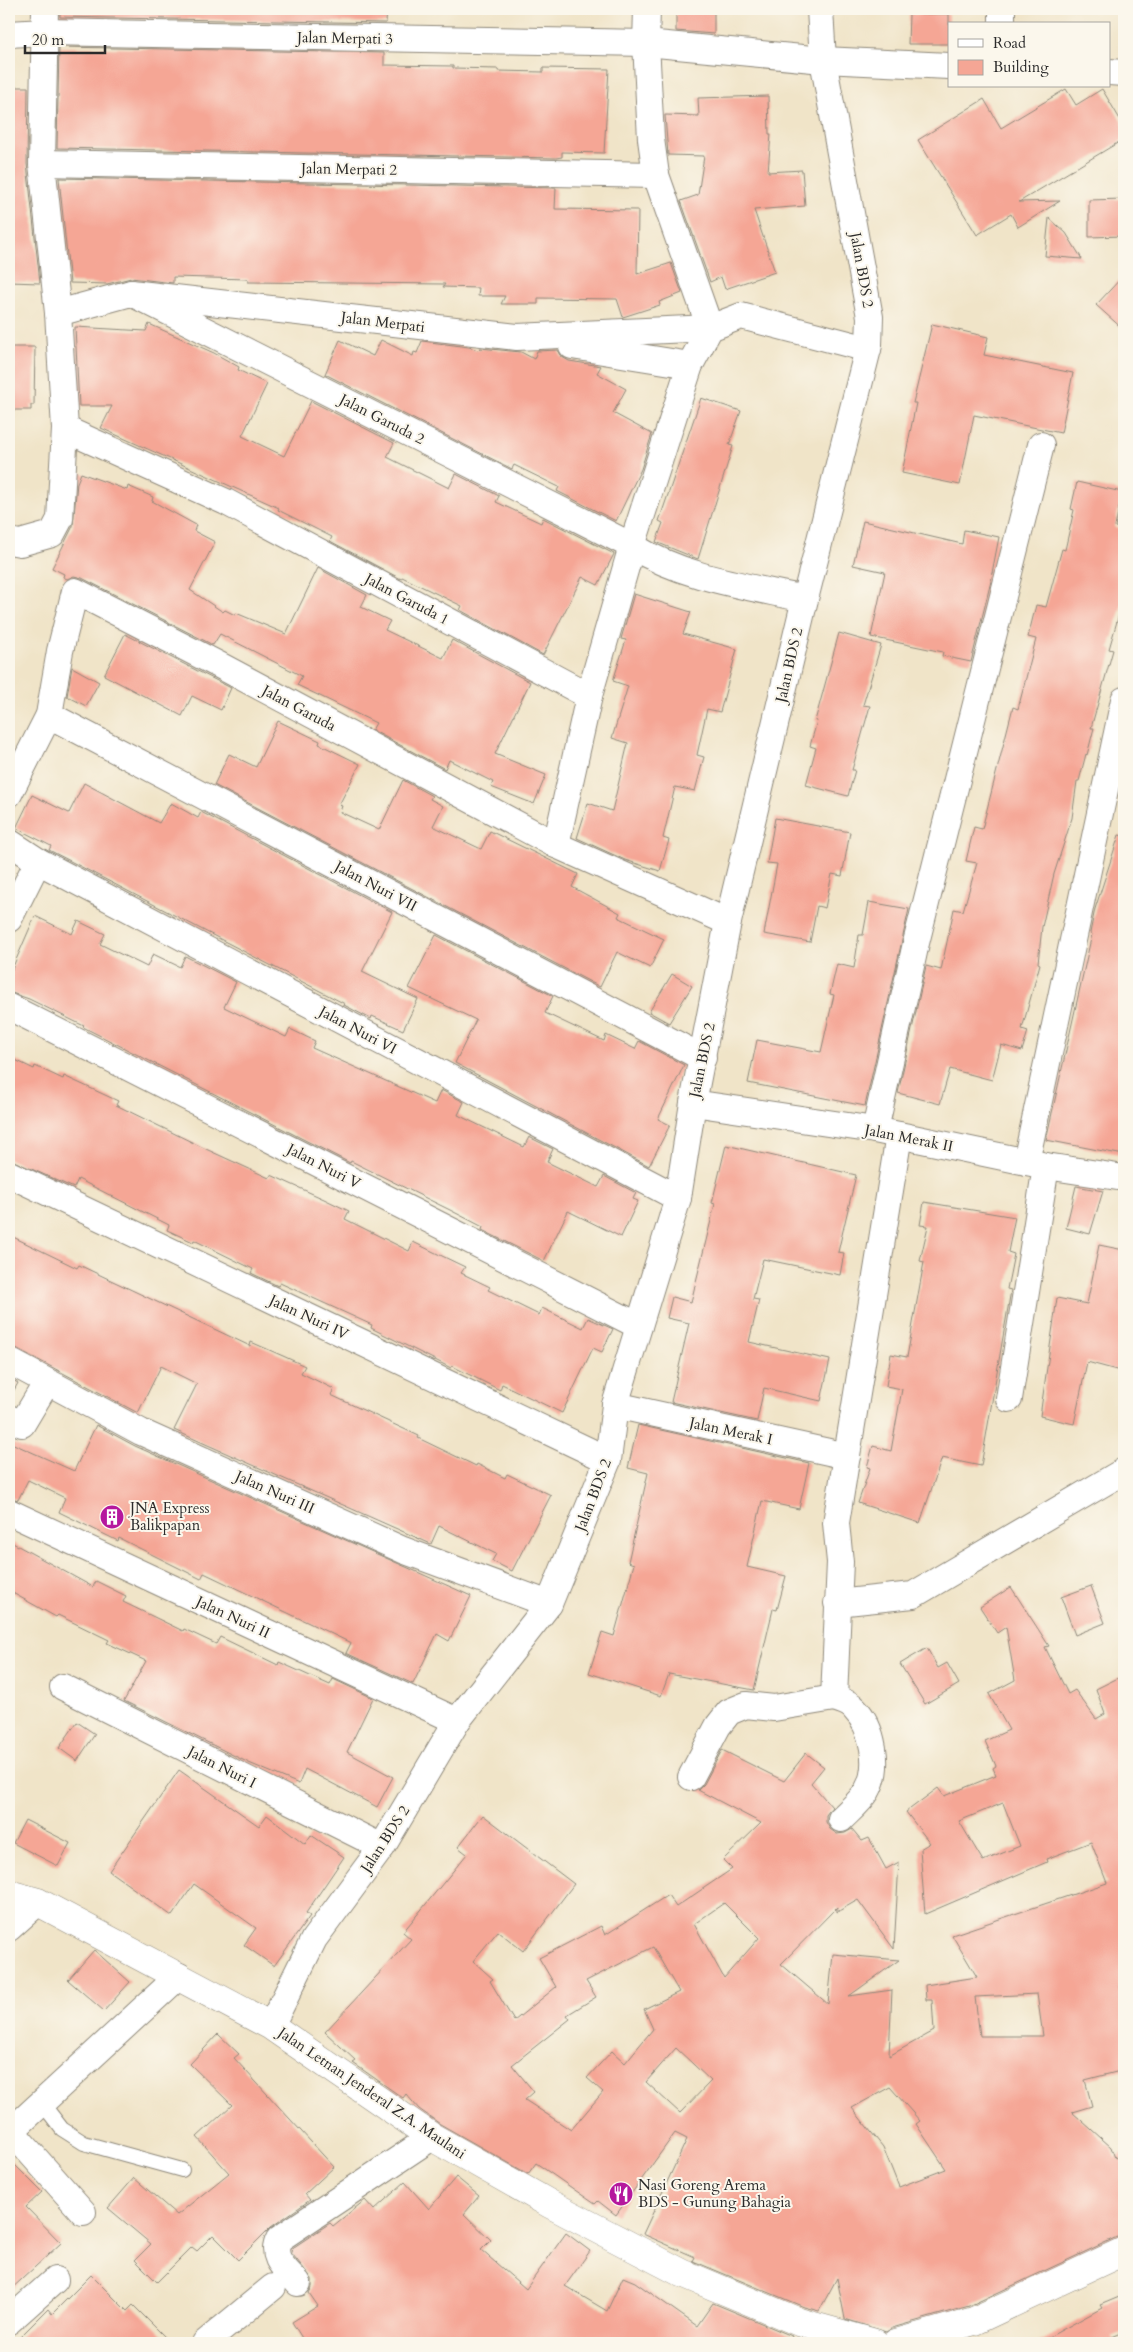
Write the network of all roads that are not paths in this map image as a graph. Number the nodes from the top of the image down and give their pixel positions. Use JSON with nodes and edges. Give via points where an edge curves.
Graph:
{"nodes":[{"id":1,"x":647,"y":9,"type":"edge"},
{"id":2,"x":820,"y":9,"type":"edge"},
{"id":3,"x":1002,"y":9,"type":"edge"},
{"id":4,"x":45,"y":21,"type":"edge"},
{"id":5,"x":1002,"y":22,"type":"edge"},
{"id":6,"x":9,"y":34,"type":"edge"},
{"id":7,"x":646,"y":43,"type":"junction"},
{"id":8,"x":823,"y":60,"type":"junction"},
{"id":9,"x":948,"y":66,"type":"edge"},
{"id":10,"x":1110,"y":72,"type":"edge"},
{"id":11,"x":1124,"y":73,"type":"edge"},
{"id":12,"x":42,"y":163,"type":"junction"},
{"id":13,"x":656,"y":175,"type":"junction"},
{"id":14,"x":131,"y":292,"type":"junction"},
{"id":15,"x":58,"y":313,"type":"junction"},
{"id":16,"x":710,"y":328,"type":"junction"},
{"id":17,"x":517,"y":337,"type":"junction"},
{"id":18,"x":868,"y":349,"type":"junction"},
{"id":19,"x":690,"y":365,"type":"junction"},
{"id":20,"x":65,"y":429,"type":"junction"},
{"id":21,"x":1041,"y":445,"type":"dead end"},
{"id":22,"x":9,"y":541,"type":"edge"},
{"id":23,"x":632,"y":546,"type":"junction"},
{"id":24,"x":805,"y":599,"type":"junction"},
{"id":25,"x":589,"y":696,"type":"junction"},
{"id":26,"x":1124,"y":700,"type":"edge"},
{"id":27,"x":48,"y":715,"type":"junction"},
{"id":28,"x":9,"y":794,"type":"edge"},
{"id":29,"x":9,"y":842,"type":"edge"},
{"id":30,"x":556,"y":845,"type":"junction"},
{"id":31,"x":38,"y":861,"type":"junction"},
{"id":32,"x":9,"y":919,"type":"edge"},
{"id":33,"x":728,"y":922,"type":"junction"},
{"id":34,"x":9,"y":1006,"type":"edge"},
{"id":35,"x":703,"y":1058,"type":"junction"},
{"id":36,"x":693,"y":1102,"type":"junction"},
{"id":37,"x":887,"y":1133,"type":"junction"},
{"id":38,"x":1036,"y":1164,"type":"junction"},
{"id":39,"x":9,"y":1174,"type":"edge"},
{"id":40,"x":1124,"y":1178,"type":"edge"},
{"id":41,"x":678,"y":1198,"type":"junction"},
{"id":42,"x":639,"y":1326,"type":"junction"},
{"id":43,"x":9,"y":1361,"type":"edge"},
{"id":44,"x":47,"y":1382,"type":"junction"},
{"id":45,"x":1009,"y":1399,"type":"dead end"},
{"id":46,"x":615,"y":1405,"type":"junction"},
{"id":47,"x":9,"y":1418,"type":"edge"},
{"id":48,"x":847,"y":1456,"type":"junction"},
{"id":49,"x":608,"y":1460,"type":"junction"},
{"id":50,"x":1124,"y":1471,"type":"edge"},
{"id":51,"x":9,"y":1512,"type":"edge"},
{"id":52,"x":837,"y":1603,"type":"junction"},
{"id":53,"x":549,"y":1604,"type":"junction"},
{"id":54,"x":63,"y":1687,"type":"dead end"},
{"id":55,"x":834,"y":1698,"type":"junction"},
{"id":56,"x":456,"y":1722,"type":"junction"},
{"id":57,"x":691,"y":1776,"type":"dead end"},
{"id":58,"x":840,"y":1819,"type":"dead end"},
{"id":59,"x":382,"y":1848,"type":"junction"},
{"id":60,"x":9,"y":1894,"type":"edge"},
{"id":61,"x":38,"y":1902,"type":"junction"},
{"id":62,"x":9,"y":1928,"type":"edge"},
{"id":63,"x":179,"y":1976,"type":"junction"},
{"id":64,"x":271,"y":2026,"type":"junction"},
{"id":65,"x":42,"y":2103,"type":"junction"},
{"id":66,"x":10,"y":2132,"type":"edge"},
{"id":67,"x":432,"y":2137,"type":"junction"},
{"id":68,"x":182,"y":2170,"type":"dead end"},
{"id":69,"x":83,"y":2212,"type":"dead end"},
{"id":70,"x":1124,"y":2251,"type":"edge"},
{"id":71,"x":54,"y":2280,"type":"dead end"},
{"id":72,"x":298,"y":2283,"type":"dead end"},
{"id":73,"x":273,"y":2287,"type":"dead end"},
{"id":74,"x":9,"y":2321,"type":"edge"},
{"id":75,"x":205,"y":2343,"type":"edge"},
{"id":76,"x":875,"y":2343,"type":"edge"},
{"id":77,"x":896,"y":2343,"type":"edge"}],
"edges":[{"from":1,"to":7,"type":"street"},
{"from":2,"to":8,"type":"street","name":"Jalan BDS 2"},
{"from":3,"to":5,"type":"street"},
{"from":4,"to":6,"type":"street","name":"Jalan Merpati 3"},
{"from":4,"to":7,"type":"street","name":"Jalan Merpati 3"},
{"from":4,"to":12,"type":"street"},
{"from":7,"to":8,"type":"street","name":"Jalan Merpati 3"},
{"from":7,"to":13,"type":"street"},
{"from":8,"to":9,"type":"street","name":"Jalan Merpati 3"},
{"from":8,"to":18,"type":"street","name":"Jalan BDS 2","via":[[870,317]]},
{"from":10,"to":11,"type":"street"},
{"from":12,"to":13,"type":"street","name":"Jalan Merpati 2"},
{"from":12,"to":15,"type":"street"},
{"from":13,"to":16,"type":"street"},
{"from":14,"to":15,"type":"street","name":"Jalan Merpati"},
{"from":14,"to":17,"type":"street","name":"Jalan Merpati"},
{"from":14,"to":23,"type":"street","name":"Jalan Garuda 2"},
{"from":15,"to":20,"type":"street"},
{"from":16,"to":17,"type":"street","name":"Jalan Merpati"},
{"from":16,"to":18,"type":"street","name":"Jalan Merpati","via":[[741,316]]},
{"from":16,"to":19,"type":"street"},
{"from":17,"to":19,"type":"street"},
{"from":18,"to":24,"type":"street","name":"Jalan BDS 2"},
{"from":19,"to":23,"type":"street"},
{"from":20,"to":22,"type":"street","via":[[60,520],[52,534],[20,543]]},
{"from":20,"to":25,"type":"street","name":"Jalan Garuda 1","via":[[226,502]]},
{"from":21,"to":37,"type":"street","via":[[916,943]]},
{"from":23,"to":24,"type":"street","name":"Jalan Garuda 2","via":[[654,559],[697,575]]},
{"from":23,"to":25,"type":"street"},
{"from":24,"to":33,"type":"street","name":"Jalan BDS 2"},
{"from":25,"to":30,"type":"street"},
{"from":26,"to":38,"type":"street"},
{"from":27,"to":28,"type":"street"},
{"from":27,"to":30,"type":"street","name":"Jalan Garuda","via":[[75,591]]},
{"from":27,"to":35,"type":"street","name":"Jalan Nuri VII"},
{"from":29,"to":31,"type":"street","name":"Jalan Nuri VI"},
{"from":30,"to":33,"type":"street"},
{"from":31,"to":32,"type":"street"},
{"from":31,"to":41,"type":"street","name":"Jalan Nuri VI"},
{"from":33,"to":35,"type":"street","name":"Jalan BDS 2"},
{"from":34,"to":42,"type":"street","name":"Jalan Nuri V"},
{"from":35,"to":36,"type":"street","name":"Jalan BDS 2"},
{"from":36,"to":37,"type":"street","name":"Jalan Merak II"},
{"from":36,"to":41,"type":"street","name":"Jalan BDS 2"},
{"from":37,"to":38,"type":"street","name":"Jalan Merak II"},
{"from":37,"to":48,"type":"street"},
{"from":38,"to":40,"type":"street","name":"Jalan Merak II"},
{"from":38,"to":45,"type":"street"},
{"from":39,"to":49,"type":"street","name":"Jalan Nuri IV"},
{"from":41,"to":42,"type":"street","name":"Jalan BDS 2"},
{"from":42,"to":46,"type":"street","name":"Jalan BDS 2"},
{"from":43,"to":44,"type":"street","name":"Jalan Nuri III"},
{"from":44,"to":47,"type":"street","via":[[22,1424]]},
{"from":44,"to":53,"type":"street","name":"Jalan Nuri III","via":[[141,1432],[394,1546]]},
{"from":46,"to":48,"type":"street","name":"Jalan Merak I"},
{"from":46,"to":49,"type":"street","name":"Jalan BDS 2"},
{"from":48,"to":52,"type":"street","via":[[836,1523],[840,1562]]},
{"from":49,"to":53,"type":"street","name":"Jalan BDS 2"},
{"from":50,"to":52,"type":"street","via":[[913,1595]]},
{"from":51,"to":56,"type":"street","name":"Jalan Nuri II"},
{"from":52,"to":55,"type":"street"},
{"from":53,"to":56,"type":"street","name":"Jalan BDS 2"},
{"from":54,"to":59,"type":"street","name":"Jalan Nuri I"},
{"from":55,"to":57,"type":"street","via":[[774,1708],[746,1705],[730,1712],[718,1726]]},
{"from":55,"to":58,"type":"street","via":[[853,1706],[866,1724],[874,1769],[867,1791]]},
{"from":56,"to":59,"type":"street","name":"Jalan BDS 2"},
{"from":59,"to":64,"type":"street","name":"Jalan BDS 2","via":[[314,1938]]},
{"from":60,"to":61,"type":"street","name":"Jalan Letnan Jenderal Z.A. Maulani"},
{"from":61,"to":62,"type":"street"},
{"from":61,"to":63,"type":"street","name":"Jalan Letnan Jenderal Z.A. Maulani"},
{"from":63,"to":64,"type":"street","name":"Jalan Letnan Jenderal Z.A. Maulani"},
{"from":63,"to":65,"type":"street"},
{"from":64,"to":67,"type":"street","name":"Jalan Letnan Jenderal Z.A. Maulani"},
{"from":65,"to":66,"type":"street"},
{"from":65,"to":68,"type":"lane","via":[[62,2129],[84,2143]]},
{"from":66,"to":69,"type":"street"},
{"from":67,"to":72,"type":"street","via":[[279,2239],[275,2248],[276,2258]]},
{"from":67,"to":76,"type":"street","name":"Jalan Letnan Jenderal Z.A. Maulani","via":[[682,2273],[799,2322]]},
{"from":70,"to":77,"type":"street","via":[[974,2321]]},
{"from":71,"to":74,"type":"street"},
{"from":73,"to":75,"type":"street"}]}
